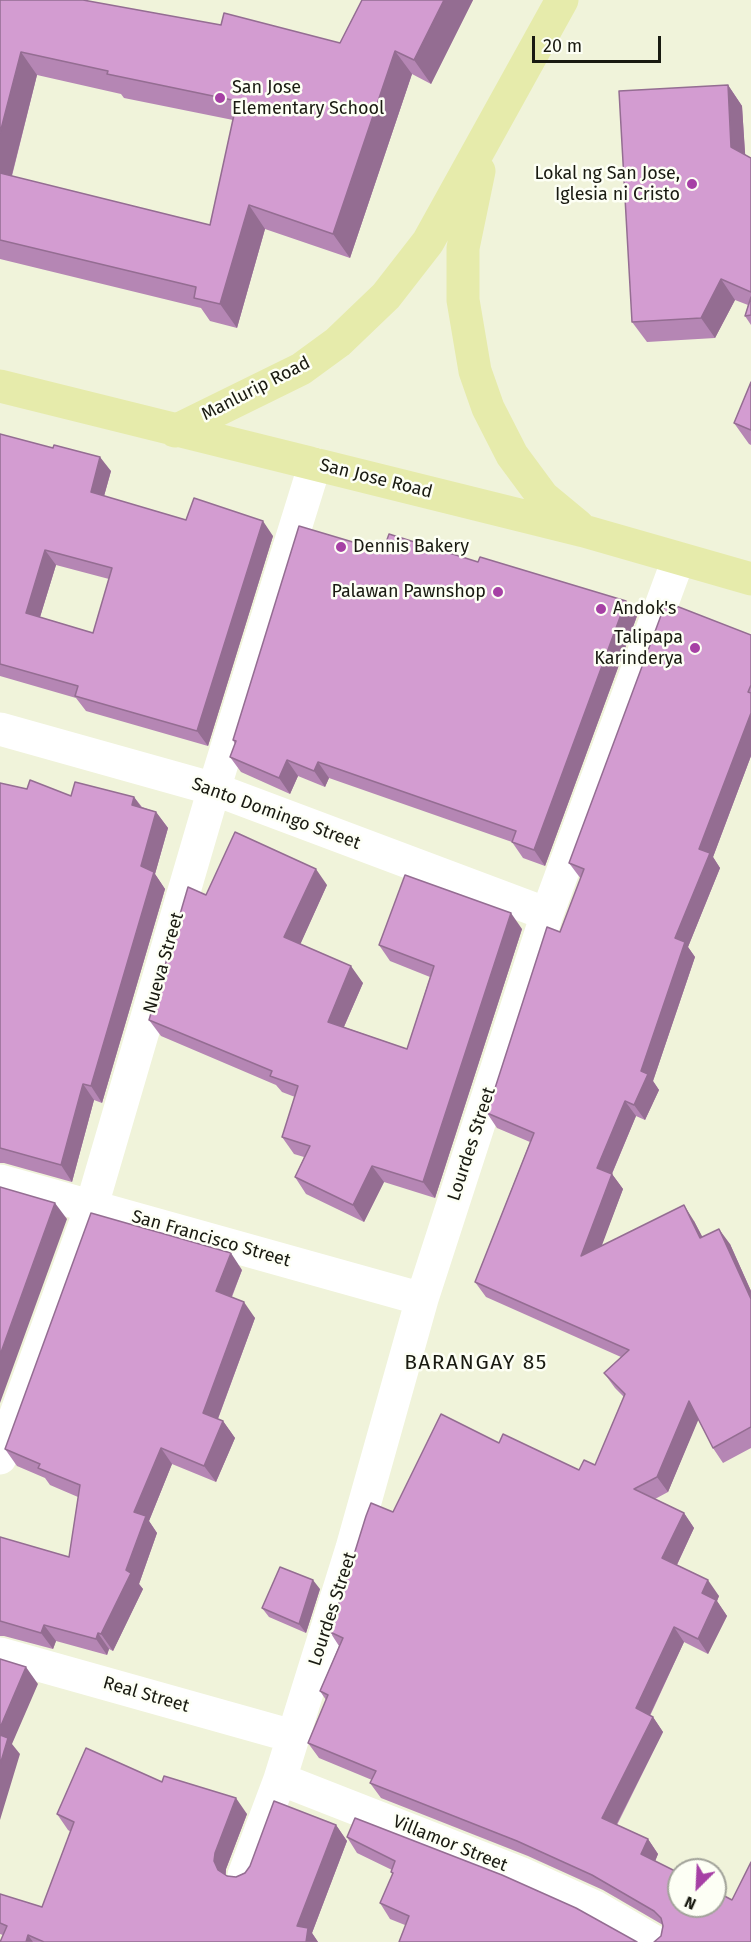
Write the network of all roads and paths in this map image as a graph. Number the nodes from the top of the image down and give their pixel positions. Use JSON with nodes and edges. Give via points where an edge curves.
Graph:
{"nodes":[{"id":1,"x":562,"y":0,"type":"edge"},
{"id":2,"x":484,"y":144,"type":"junction"},
{"id":3,"x":0,"y":386,"type":"edge"},
{"id":4,"x":175,"y":431,"type":"junction"},
{"id":5,"x":315,"y":464,"type":"junction"},
{"id":6,"x":584,"y":531,"type":"junction"},
{"id":7,"x":678,"y":560,"type":"junction"},
{"id":8,"x":751,"y":579,"type":"edge"},
{"id":9,"x":0,"y":729,"type":"edge"},
{"id":10,"x":214,"y":789,"type":"junction"},
{"id":11,"x":547,"y":915,"type":"junction"},
{"id":12,"x":0,"y":1181,"type":"edge"},
{"id":13,"x":92,"y":1205,"type":"junction"},
{"id":14,"x":422,"y":1299,"type":"junction"},
{"id":15,"x":0,"y":1458,"type":"edge"},
{"id":16,"x":0,"y":1654,"type":"edge"},
{"id":17,"x":292,"y":1736,"type":"junction"},
{"id":18,"x":280,"y":1779,"type":"junction"},
{"id":19,"x":244,"y":1875,"type":"edge"},
{"id":20,"x":655,"y":1942,"type":"edge"}],
"edges":[{"from":1,"to":2,"type":"main road","name":"Manlurip Road"},
{"from":2,"to":4,"type":"main road","name":"Manlurip Road","via":[[428,242],[386,296],[338,342],[301,369]]},
{"from":2,"to":6,"type":"main road","name":"Manlurip Road","via":[[463,248],[463,300],[475,371],[488,408],[512,455],[543,496]]},
{"from":3,"to":4,"type":"main road","name":"San Jose Road"},
{"from":4,"to":5,"type":"main road","name":"San Jose Road"},
{"from":5,"to":6,"type":"main road","name":"San Jose Road"},
{"from":5,"to":10,"type":"street","name":"Nueva Street"},
{"from":6,"to":7,"type":"main road","name":"San Jose Road"},
{"from":7,"to":8,"type":"main road","name":"San Jose Road"},
{"from":7,"to":11,"type":"street","name":"Lourdes Street"},
{"from":9,"to":10,"type":"street","name":"Santo Domingo Street"},
{"from":10,"to":11,"type":"street","name":"Santo Domingo Street"},
{"from":10,"to":13,"type":"street","name":"Nueva Street"},
{"from":11,"to":14,"type":"street","name":"Lourdes Street"},
{"from":12,"to":13,"type":"street","name":"San Francisco Street"},
{"from":13,"to":14,"type":"street","name":"San Francisco Street"},
{"from":13,"to":15,"type":"street","name":"Nueva Street"},
{"from":14,"to":17,"type":"street","name":"Lourdes Street","via":[[352,1548]]},
{"from":16,"to":17,"type":"street","name":"Real Street"},
{"from":17,"to":18,"type":"street"},
{"from":18,"to":19,"type":"street"},
{"from":18,"to":20,"type":"street","name":"Villamor Street","via":[[520,1873],[595,1907]]}]}
